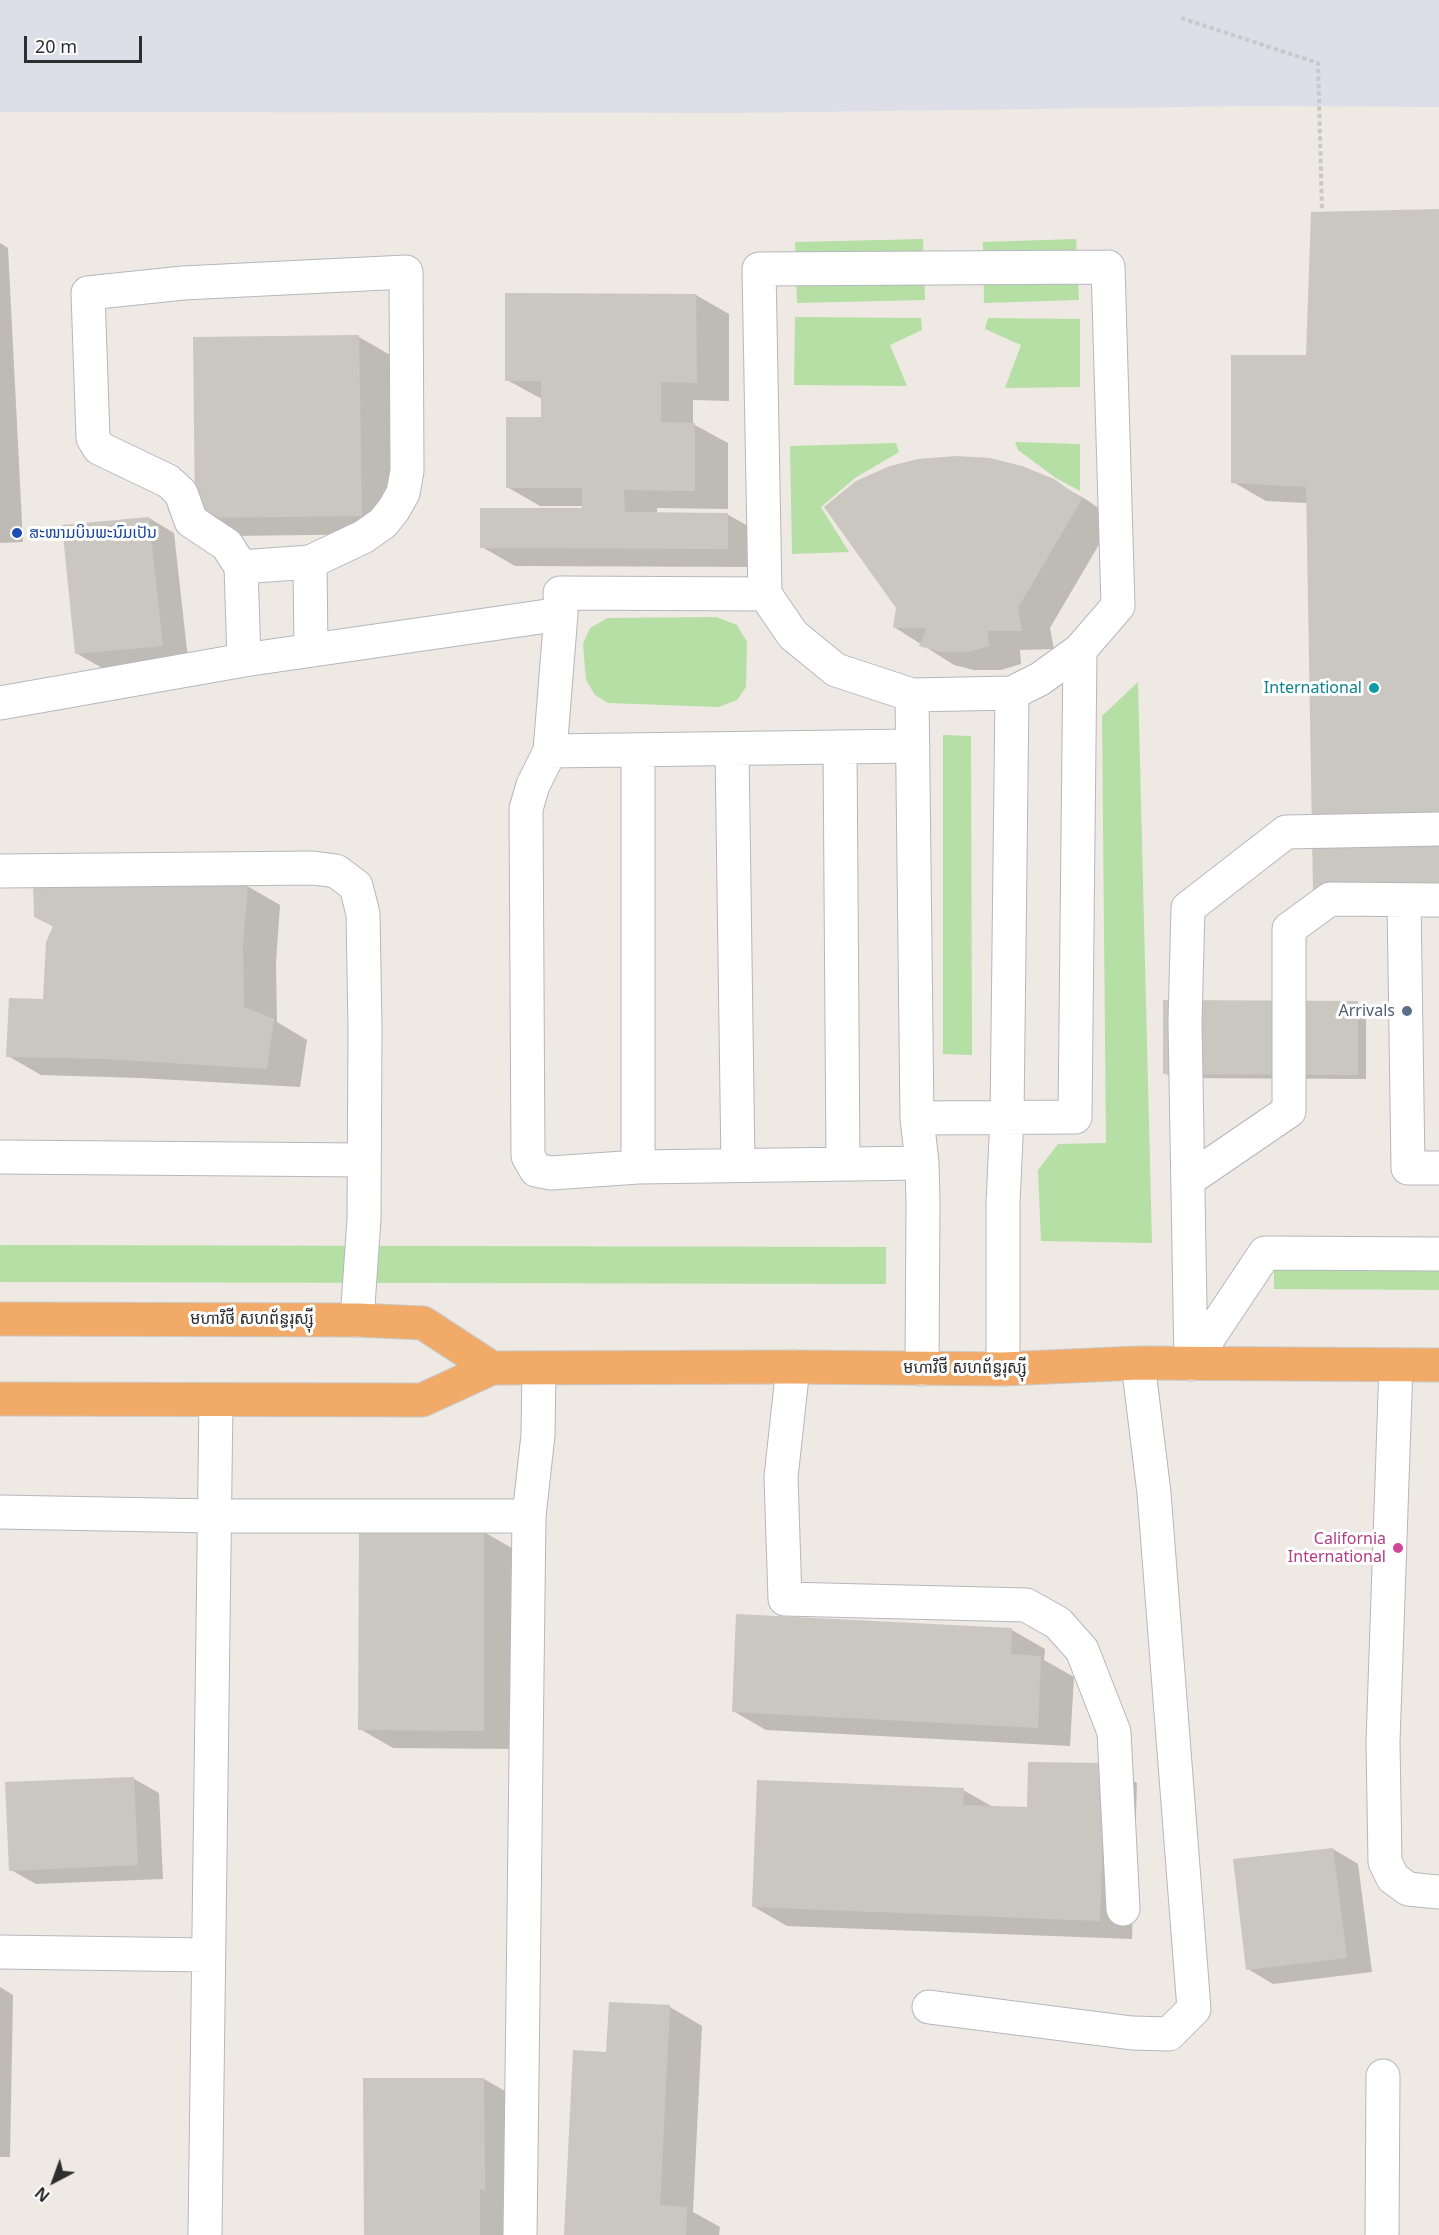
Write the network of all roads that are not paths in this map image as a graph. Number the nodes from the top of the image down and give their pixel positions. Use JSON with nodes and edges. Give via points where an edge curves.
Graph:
{"nodes":[{"id":1,"x":310,"y":562,"type":"junction"},
{"id":2,"x":241,"y":567,"type":"junction"},
{"id":3,"x":765,"y":594,"type":"junction"},
{"id":4,"x":561,"y":614,"type":"junction"},
{"id":5,"x":311,"y":650,"type":"junction"},
{"id":6,"x":1080,"y":650,"type":"junction"},
{"id":7,"x":244,"y":660,"type":"junction"},
{"id":8,"x":1012,"y":693,"type":"junction"},
{"id":9,"x":912,"y":695,"type":"junction"},
{"id":10,"x":0,"y":703,"type":"edge"},
{"id":11,"x":913,"y":746,"type":"junction"},
{"id":12,"x":840,"y":747,"type":"junction"},
{"id":13,"x":732,"y":749,"type":"junction"},
{"id":14,"x":638,"y":750,"type":"junction"},
{"id":15,"x":550,"y":751,"type":"junction"},
{"id":16,"x":1439,"y":829,"type":"edge"},
{"id":17,"x":0,"y":871,"type":"edge"},
{"id":18,"x":1404,"y":900,"type":"junction"},
{"id":19,"x":1439,"y":900,"type":"edge"},
{"id":20,"x":1007,"y":1117,"type":"junction"},
{"id":21,"x":917,"y":1118,"type":"junction"},
{"id":22,"x":0,"y":1157,"type":"edge"},
{"id":23,"x":364,"y":1160,"type":"junction"},
{"id":24,"x":922,"y":1163,"type":"junction"},
{"id":25,"x":843,"y":1164,"type":"junction"},
{"id":26,"x":738,"y":1165,"type":"junction"},
{"id":27,"x":638,"y":1167,"type":"junction"},
{"id":28,"x":1439,"y":1168,"type":"edge"},
{"id":29,"x":1188,"y":1180,"type":"junction"},
{"id":30,"x":1439,"y":1254,"type":"edge"},
{"id":31,"x":0,"y":1319,"type":"edge"},
{"id":32,"x":357,"y":1320,"type":"junction"},
{"id":33,"x":1138,"y":1363,"type":"junction"},
{"id":34,"x":1191,"y":1364,"type":"junction"},
{"id":35,"x":1396,"y":1365,"type":"junction"},
{"id":36,"x":1439,"y":1365,"type":"edge"},
{"id":37,"x":793,"y":1367,"type":"junction"},
{"id":38,"x":492,"y":1368,"type":"junction"},
{"id":39,"x":539,"y":1369,"type":"junction"},
{"id":40,"x":922,"y":1369,"type":"junction"},
{"id":41,"x":1003,"y":1370,"type":"junction"},
{"id":42,"x":0,"y":1399,"type":"edge"},
{"id":43,"x":216,"y":1400,"type":"junction"},
{"id":44,"x":0,"y":1512,"type":"edge"},
{"id":45,"x":213,"y":1516,"type":"junction"},
{"id":46,"x":529,"y":1516,"type":"junction"},
{"id":47,"x":1439,"y":1892,"type":"edge"},
{"id":48,"x":1123,"y":1909,"type":"dead end"},
{"id":49,"x":0,"y":1952,"type":"edge"},
{"id":50,"x":208,"y":1955,"type":"junction"},
{"id":51,"x":929,"y":2007,"type":"dead end"},
{"id":52,"x":1383,"y":2076,"type":"dead end"},
{"id":53,"x":205,"y":2235,"type":"edge"},
{"id":54,"x":520,"y":2235,"type":"edge"},
{"id":55,"x":1382,"y":2235,"type":"edge"}],
"edges":[{"from":1,"to":2,"type":"street"},
{"from":1,"to":2,"type":"street","via":[[383,523],[403,493],[407,471],[406,272],[183,283],[88,293],[93,438],[99,448],[168,481],[181,493],[191,521],[227,545]]},
{"from":1,"to":5,"type":"street"},
{"from":2,"to":7,"type":"street"},
{"from":3,"to":4,"type":"street","via":[[560,593]]},
{"from":3,"to":6,"type":"street","via":[[759,270],[1108,267],[1118,606]]},
{"from":3,"to":9,"type":"street","via":[[794,635],[836,670]]},
{"from":4,"to":5,"type":"street"},
{"from":4,"to":15,"type":"street"},
{"from":5,"to":7,"type":"street"},
{"from":6,"to":8,"type":"street","via":[[1040,679]]},
{"from":6,"to":20,"type":"street","via":[[1075,1117]]},
{"from":7,"to":10,"type":"street"},
{"from":8,"to":9,"type":"street"},
{"from":8,"to":20,"type":"street"},
{"from":9,"to":11,"type":"street"},
{"from":11,"to":12,"type":"street"},
{"from":11,"to":21,"type":"street"},
{"from":12,"to":13,"type":"street"},
{"from":12,"to":25,"type":"street"},
{"from":13,"to":14,"type":"street"},
{"from":13,"to":26,"type":"street"},
{"from":14,"to":15,"type":"street"},
{"from":14,"to":27,"type":"street"},
{"from":15,"to":27,"type":"street","via":[[532,785],[526,809],[528,1156],[536,1170],[551,1173]]},
{"from":16,"to":29,"type":"street","via":[[1286,832],[1188,908]]},
{"from":17,"to":23,"type":"street","via":[[313,868],[336,871],[356,886],[363,914]]},
{"from":18,"to":19,"type":"street"},
{"from":18,"to":28,"type":"street","via":[[1408,1168]]},
{"from":18,"to":29,"type":"street","via":[[1330,899],[1289,929],[1289,1111]]},
{"from":20,"to":21,"type":"street"},
{"from":20,"to":41,"type":"street"},
{"from":21,"to":24,"type":"street"},
{"from":22,"to":23,"type":"street"},
{"from":23,"to":32,"type":"street"},
{"from":24,"to":25,"type":"street"},
{"from":24,"to":40,"type":"street"},
{"from":25,"to":26,"type":"street"},
{"from":26,"to":27,"type":"street"},
{"from":29,"to":34,"type":"street"},
{"from":30,"to":34,"type":"street","via":[[1265,1253]]},
{"from":31,"to":32,"type":"highway","name":"មហាវិថី សហព័ន្ធរុស្ស៊ី"},
{"from":32,"to":38,"type":"highway","name":"មហាវិថី សហព័ន្ធរុស្ស៊ី","via":[[423,1323]]},
{"from":33,"to":34,"type":"highway","name":"មហាវិថី សហព័ន្ធរុស្ស៊ី"},
{"from":33,"to":41,"type":"highway","name":"មហាវិថី សហព័ន្ធរុស្ស៊ី"},
{"from":33,"to":51,"type":"street","via":[[1154,1493],[1194,2009],[1169,2034],[1131,2033]]},
{"from":34,"to":35,"type":"highway","name":"មហាវិថី សហព័ន្ធរុស្ស៊ី"},
{"from":35,"to":36,"type":"highway","name":"មហាវិថី សហព័ន្ធរុស្ស៊ី"},
{"from":35,"to":47,"type":"street","via":[[1383,1742],[1385,1862],[1393,1878],[1408,1889]]},
{"from":37,"to":39,"type":"highway","name":"មហាវិថី សហព័ន្ធរុស្ស៊ី"},
{"from":37,"to":40,"type":"highway","name":"មហាវិថី សហព័ន្ធរុស្ស៊ី"},
{"from":37,"to":48,"type":"street","via":[[781,1477],[785,1599],[1026,1605],[1058,1623],[1082,1650],[1113,1732]]},
{"from":38,"to":39,"type":"highway","name":"មហាវិថី សហព័ន្ធរុស្ស៊ី"},
{"from":38,"to":43,"type":"highway","name":"មហាវិថី សហព័ន្ធរុស្ស៊ី","via":[[422,1400]]},
{"from":39,"to":46,"type":"street","via":[[538,1435]]},
{"from":40,"to":41,"type":"highway","name":"មហាវិថី សហព័ន្ធរុស្ស៊ី"},
{"from":42,"to":43,"type":"highway","name":"មហាវិថី សហព័ន្ធរុស្ស៊ី"},
{"from":43,"to":45,"type":"street"},
{"from":44,"to":45,"type":"street"},
{"from":45,"to":46,"type":"street"},
{"from":45,"to":50,"type":"street"},
{"from":46,"to":54,"type":"street"},
{"from":49,"to":50,"type":"street"},
{"from":50,"to":53,"type":"street"},
{"from":52,"to":55,"type":"street"}]}
